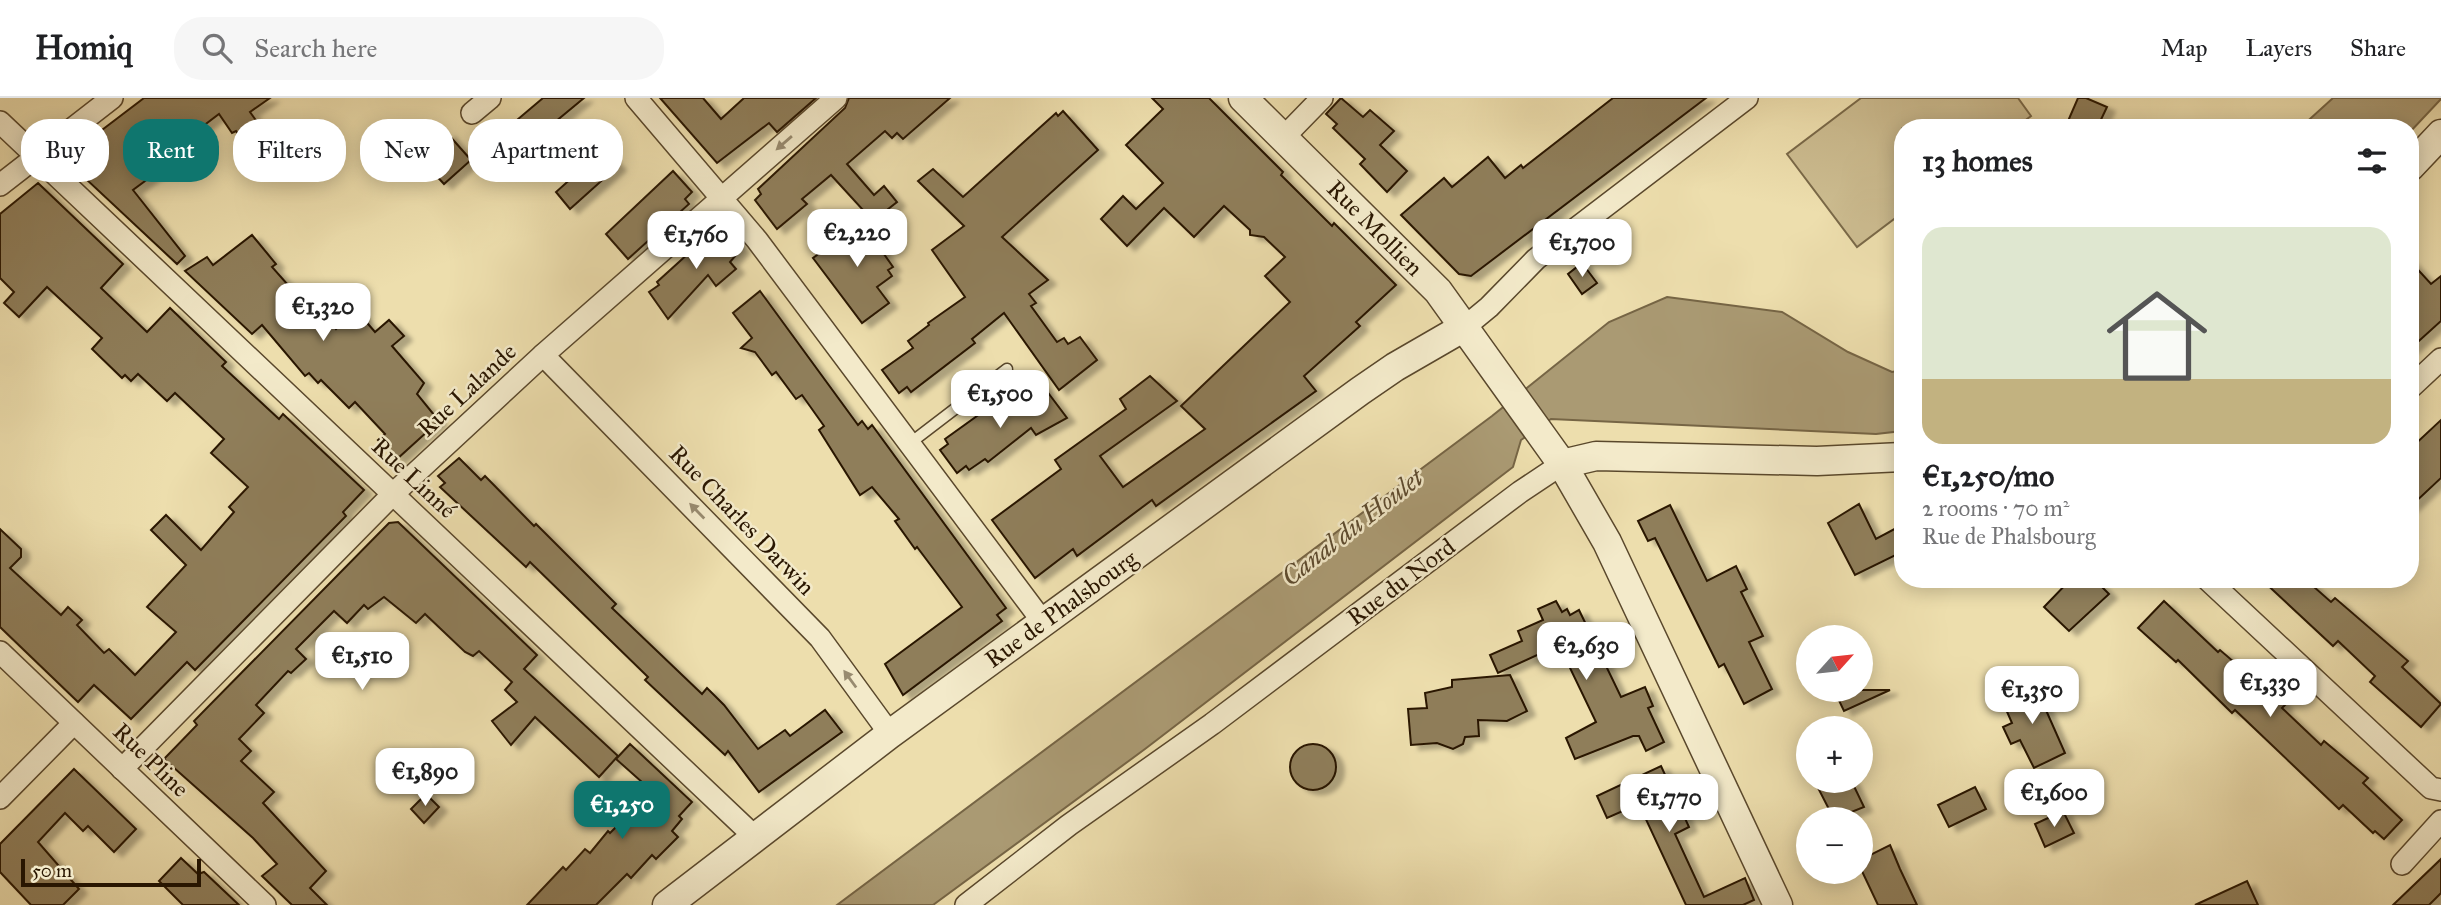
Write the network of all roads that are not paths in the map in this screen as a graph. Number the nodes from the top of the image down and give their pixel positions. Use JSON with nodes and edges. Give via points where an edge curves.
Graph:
{"nodes":[{"id":1,"x":112,"y":98,"type":"edge"},
{"id":2,"x":490,"y":98,"type":"edge"},
{"id":3,"x":636,"y":98,"type":"edge"},
{"id":4,"x":836,"y":98,"type":"edge"},
{"id":5,"x":1243,"y":98,"type":"edge"},
{"id":6,"x":1322,"y":98,"type":"edge"},
{"id":7,"x":1747,"y":98,"type":"edge"},
{"id":8,"x":472,"y":113,"type":"dead end"},
{"id":9,"x":84,"y":119,"type":"edge"},
{"id":10,"x":0,"y":122,"type":"edge"},
{"id":11,"x":2441,"y":134,"type":"edge"},
{"id":12,"x":1283,"y":137,"type":"junction"},
{"id":13,"x":21,"y":142,"type":"edge"},
{"id":14,"x":2419,"y":157,"type":"edge"},
{"id":15,"x":21,"y":168,"type":"edge"},
{"id":16,"x":63,"y":182,"type":"edge"},
{"id":17,"x":0,"y":185,"type":"edge"},
{"id":18,"x":722,"y":197,"type":"junction"},
{"id":19,"x":1466,"y":326,"type":"junction"},
{"id":20,"x":543,"y":355,"type":"junction"},
{"id":21,"x":2441,"y":359,"type":"edge"},
{"id":22,"x":1007,"y":369,"type":"dead end"},
{"id":23,"x":2419,"y":380,"type":"edge"},
{"id":24,"x":909,"y":444,"type":"junction"},
{"id":25,"x":1894,"y":457,"type":"edge"},
{"id":26,"x":1562,"y":464,"type":"junction"},
{"id":27,"x":393,"y":494,"type":"junction"},
{"id":28,"x":2217,"y":588,"type":"edge"},
{"id":29,"x":1042,"y":622,"type":"junction"},
{"id":30,"x":0,"y":652,"type":"edge"},
{"id":31,"x":74,"y":723,"type":"junction"},
{"id":32,"x":890,"y":734,"type":"junction"},
{"id":33,"x":122,"y":769,"type":"junction"},
{"id":34,"x":2441,"y":790,"type":"edge"},
{"id":35,"x":0,"y":798,"type":"edge"},
{"id":36,"x":2441,"y":821,"type":"edge"},
{"id":37,"x":756,"y":838,"type":"junction"},
{"id":38,"x":2402,"y":864,"type":"dead end"},
{"id":39,"x":265,"y":905,"type":"edge"},
{"id":40,"x":667,"y":905,"type":"edge"},
{"id":41,"x":967,"y":905,"type":"edge"},
{"id":42,"x":1778,"y":905,"type":"edge"}],
"edges":[{"from":1,"to":9,"type":"street"},
{"from":2,"to":8,"type":"street"},
{"from":3,"to":18,"type":"street"},
{"from":4,"to":18,"type":"street","name":"Rue Lalande","one_way":true},
{"from":5,"to":12,"type":"street","name":"Rue Mollien"},
{"from":6,"to":12,"type":"street"},
{"from":7,"to":19,"type":"street","via":[[1536,259]]},
{"from":10,"to":13,"type":"street","name":"Rue Linné"},
{"from":11,"to":14,"type":"street"},
{"from":12,"to":19,"type":"street","name":"Rue Mollien","via":[[1414,265]]},
{"from":15,"to":17,"type":"street"},
{"from":16,"to":27,"type":"street","name":"Rue Linné"},
{"from":18,"to":20,"type":"street","name":"Rue Lalande"},
{"from":18,"to":24,"type":"street"},
{"from":19,"to":26,"type":"street","name":"Rue Mollien"},
{"from":19,"to":29,"type":"street","name":"Rue de Phalsbourg","via":[[1360,391]]},
{"from":20,"to":27,"type":"street","name":"Rue Lalande"},
{"from":32,"to":20,"type":"street","name":"Rue Charles Darwin","one_way":true,"via":[[820,638]]},
{"from":21,"to":23,"type":"street"},
{"from":22,"to":24,"type":"lane"},
{"from":24,"to":29,"type":"street"},
{"from":25,"to":26,"type":"street","name":"Rue du Nord","via":[[1817,461],[1610,456]]},
{"from":26,"to":41,"type":"street","name":"Rue du Nord","via":[[1069,825]]},
{"from":26,"to":42,"type":"street","name":"Rue Mollien","via":[[1607,541]]},
{"from":27,"to":33,"type":"street","name":"Rue Lalande"},
{"from":27,"to":37,"type":"street","name":"Rue Linné"},
{"from":28,"to":34,"type":"street","via":[[2431,788]]},
{"from":29,"to":32,"type":"street","name":"Rue de Phalsbourg"},
{"from":30,"to":31,"type":"street","name":"Rue Pline"},
{"from":31,"to":33,"type":"street","name":"Rue Pline"},
{"from":31,"to":35,"type":"street"},
{"from":32,"to":37,"type":"street","name":"Rue de Phalsbourg"},
{"from":33,"to":39,"type":"street","name":"Rue Pline"},
{"from":36,"to":38,"type":"street"},
{"from":37,"to":40,"type":"street","name":"Rue de Phalsbourg"}]}
